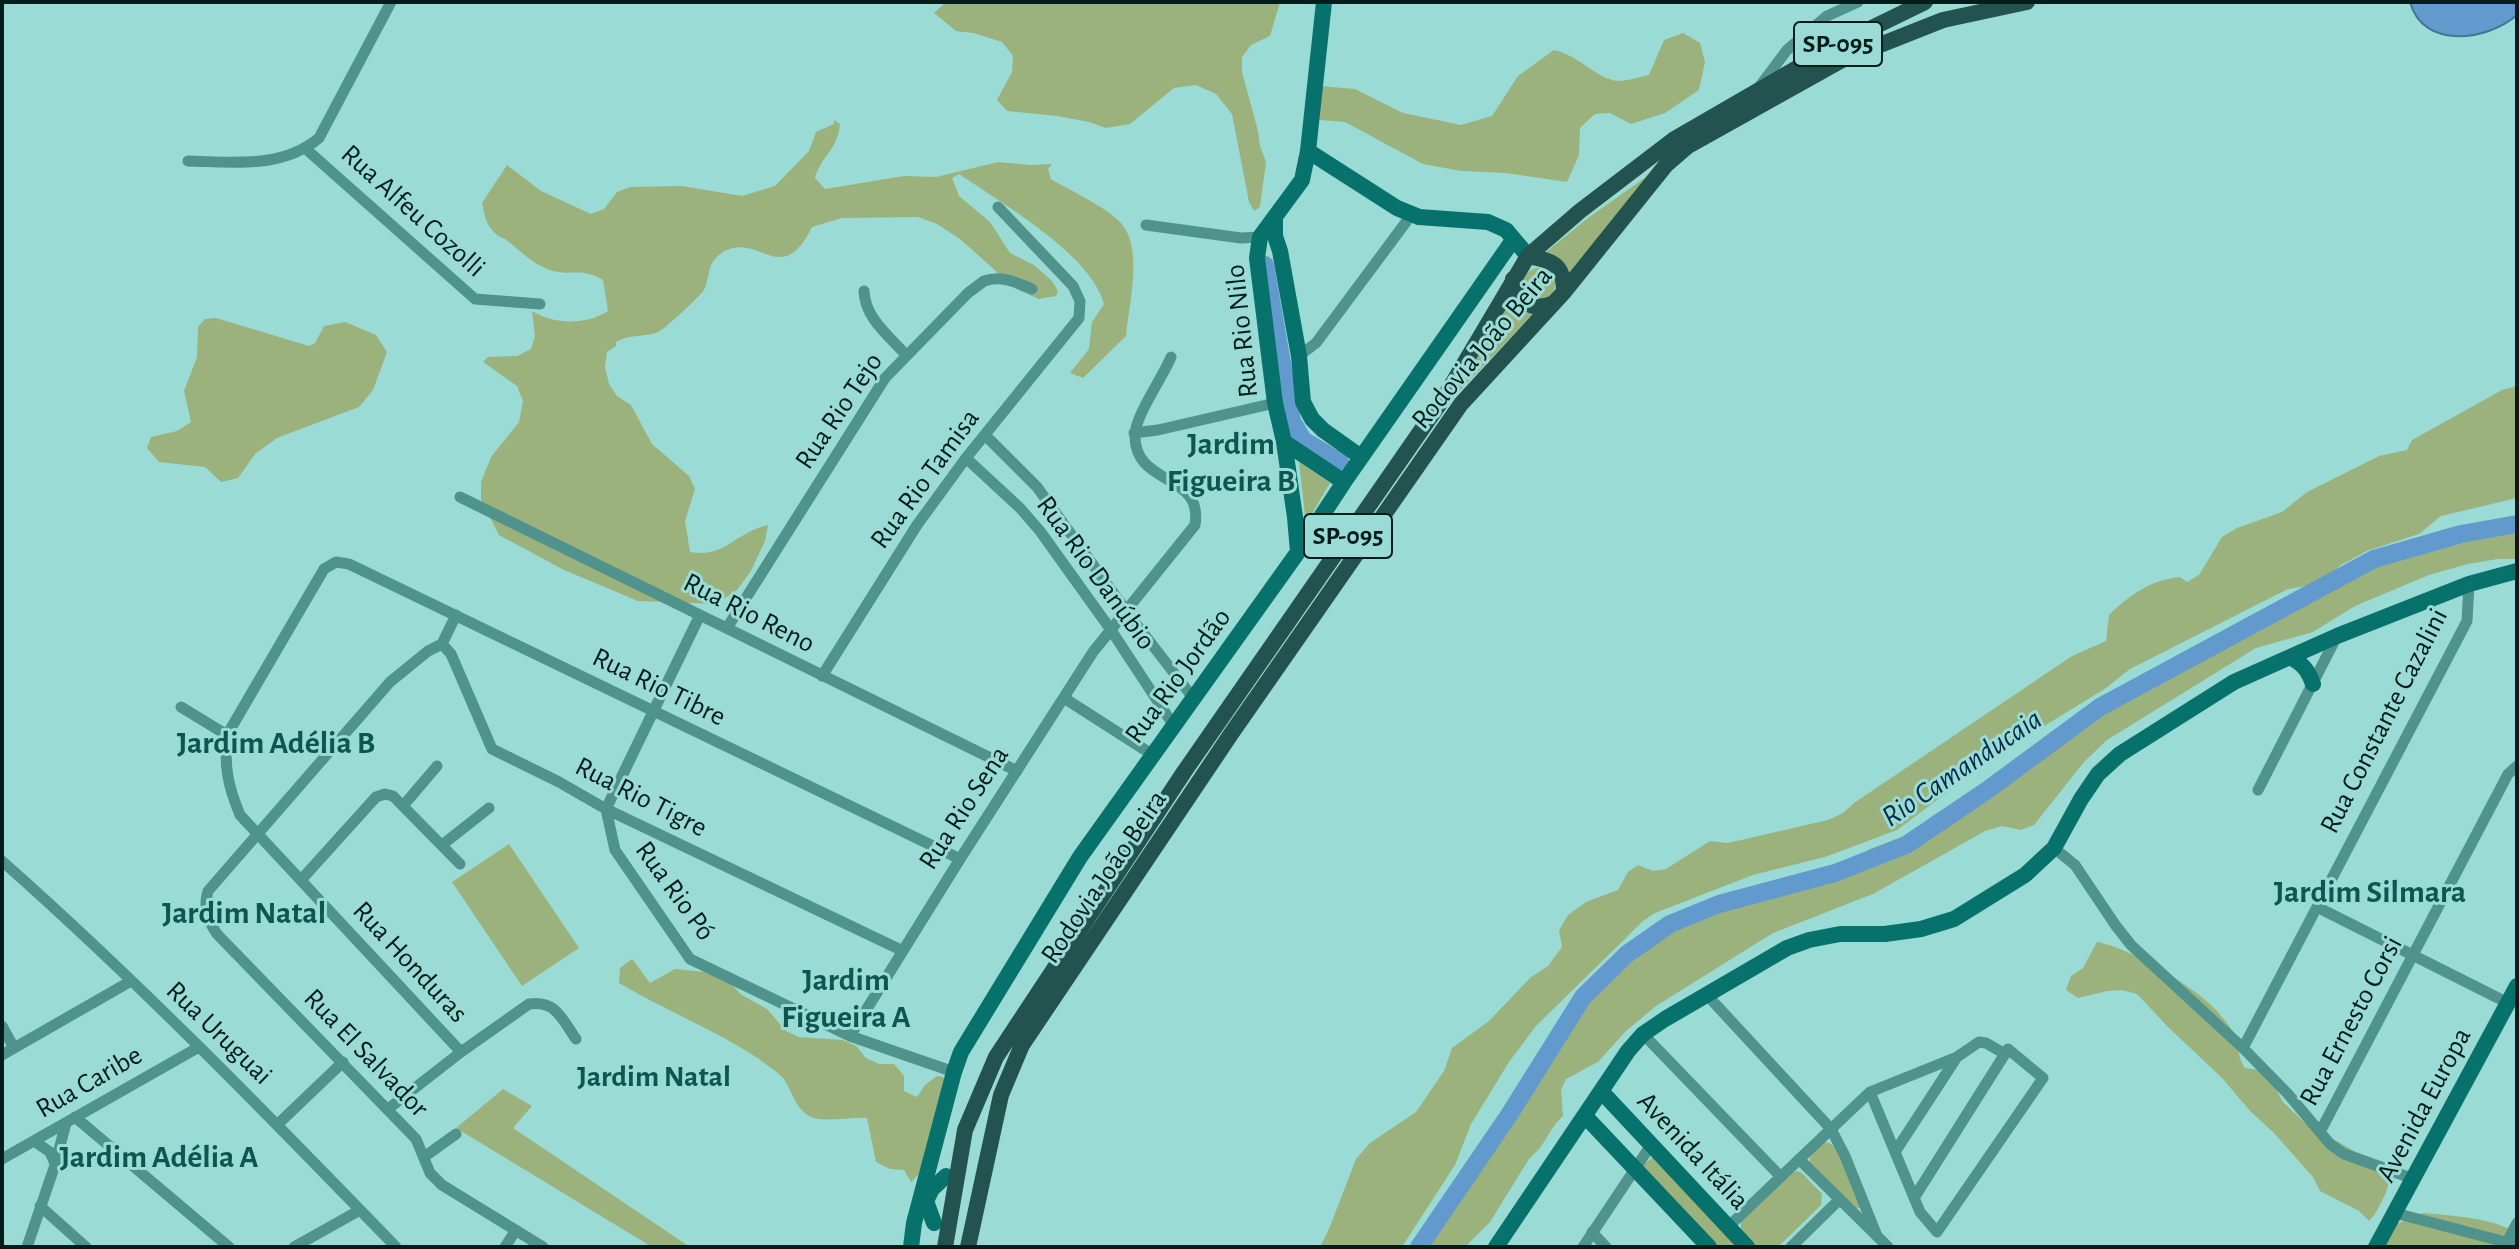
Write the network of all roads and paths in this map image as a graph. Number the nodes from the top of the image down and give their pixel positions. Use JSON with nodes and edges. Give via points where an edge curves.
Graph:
{"nodes":[{"id":1,"x":391,"y":2,"type":"edge"},
{"id":2,"x":1324,"y":2,"type":"edge"},
{"id":3,"x":1858,"y":2,"type":"edge"},
{"id":4,"x":1925,"y":2,"type":"edge"},
{"id":5,"x":2027,"y":2,"type":"edge"},
{"id":6,"x":1755,"y":92,"type":"junction"},
{"id":7,"x":306,"y":149,"type":"junction"},
{"id":8,"x":1308,"y":151,"type":"junction"},
{"id":9,"x":188,"y":161,"type":"dead end"},
{"id":10,"x":998,"y":207,"type":"dead end"},
{"id":11,"x":1412,"y":214,"type":"junction"},
{"id":12,"x":1146,"y":225,"type":"dead end"},
{"id":13,"x":1270,"y":231,"type":"junction"},
{"id":14,"x":1513,"y":240,"type":"junction"},
{"id":15,"x":1528,"y":256,"type":"junction"},
{"id":16,"x":1513,"y":279,"type":"junction"},
{"id":17,"x":1032,"y":289,"type":"dead end"},
{"id":18,"x":864,"y":291,"type":"dead end"},
{"id":19,"x":1559,"y":298,"type":"junction"},
{"id":20,"x":540,"y":304,"type":"dead end"},
{"id":21,"x":906,"y":355,"type":"junction"},
{"id":22,"x":1299,"y":356,"type":"junction"},
{"id":23,"x":1171,"y":357,"type":"dead end"},
{"id":24,"x":1275,"y":403,"type":"junction"},
{"id":25,"x":1134,"y":433,"type":"junction"},
{"id":26,"x":985,"y":435,"type":"junction"},
{"id":27,"x":1284,"y":442,"type":"junction"},
{"id":28,"x":1361,"y":457,"type":"junction"},
{"id":29,"x":966,"y":458,"type":"junction"},
{"id":30,"x":1344,"y":482,"type":"junction"},
{"id":31,"x":460,"y":497,"type":"dead end"},
{"id":32,"x":1298,"y":552,"type":"junction"},
{"id":33,"x":2512,"y":575,"type":"edge"},
{"id":34,"x":2469,"y":584,"type":"junction"},
{"id":35,"x":1127,"y":612,"type":"junction"},
{"id":36,"x":456,"y":615,"type":"junction"},
{"id":37,"x":700,"y":615,"type":"junction"},
{"id":38,"x":727,"y":628,"type":"junction"},
{"id":39,"x":1111,"y":630,"type":"junction"},
{"id":40,"x":2337,"y":636,"type":"junction"},
{"id":41,"x":442,"y":644,"type":"junction"},
{"id":42,"x":2290,"y":657,"type":"junction"},
{"id":43,"x":822,"y":676,"type":"junction"},
{"id":44,"x":2313,"y":684,"type":"junction"},
{"id":45,"x":1064,"y":698,"type":"junction"},
{"id":46,"x":1194,"y":699,"type":"junction"},
{"id":47,"x":181,"y":707,"type":"dead end"},
{"id":48,"x":653,"y":711,"type":"junction"},
{"id":49,"x":1174,"y":726,"type":"junction"},
{"id":50,"x":227,"y":735,"type":"junction"},
{"id":51,"x":1153,"y":755,"type":"junction"},
{"id":52,"x":437,"y":766,"type":"dead end"},
{"id":53,"x":2517,"y":766,"type":"edge"},
{"id":54,"x":1017,"y":771,"type":"junction"},
{"id":55,"x":2258,"y":790,"type":"dead end"},
{"id":56,"x":403,"y":806,"type":"junction"},
{"id":57,"x":489,"y":808,"type":"dead end"},
{"id":58,"x":606,"y":809,"type":"junction"},
{"id":59,"x":259,"y":835,"type":"junction"},
{"id":60,"x":442,"y":845,"type":"junction"},
{"id":61,"x":2054,"y":848,"type":"junction"},
{"id":62,"x":960,"y":859,"type":"junction"},
{"id":63,"x":2,"y":861,"type":"edge"},
{"id":64,"x":460,"y":864,"type":"dead end"},
{"id":65,"x":301,"y":880,"type":"junction"},
{"id":66,"x":2317,"y":907,"type":"junction"},
{"id":67,"x":903,"y":951,"type":"junction"},
{"id":68,"x":2413,"y":955,"type":"junction"},
{"id":69,"x":131,"y":981,"type":"junction"},
{"id":70,"x":2517,"y":986,"type":"edge"},
{"id":71,"x":1707,"y":995,"type":"junction"},
{"id":72,"x":2508,"y":1003,"type":"junction"},
{"id":73,"x":2,"y":1026,"type":"edge"},
{"id":74,"x":1643,"y":1034,"type":"junction"},
{"id":75,"x":850,"y":1036,"type":"junction"},
{"id":76,"x":576,"y":1039,"type":"dead end"},
{"id":77,"x":199,"y":1047,"type":"junction"},
{"id":78,"x":14,"y":1048,"type":"junction"},
{"id":79,"x":2243,"y":1048,"type":"junction"},
{"id":80,"x":461,"y":1052,"type":"junction"},
{"id":81,"x":2005,"y":1054,"type":"junction"},
{"id":82,"x":2,"y":1055,"type":"edge"},
{"id":83,"x":1957,"y":1057,"type":"junction"},
{"id":84,"x":343,"y":1062,"type":"junction"},
{"id":85,"x":954,"y":1072,"type":"junction"},
{"id":86,"x":1601,"y":1091,"type":"junction"},
{"id":87,"x":1870,"y":1092,"type":"junction"},
{"id":88,"x":388,"y":1109,"type":"junction"},
{"id":89,"x":1585,"y":1116,"type":"junction"},
{"id":90,"x":71,"y":1120,"type":"junction"},
{"id":91,"x":278,"y":1124,"type":"junction"},
{"id":92,"x":1831,"y":1129,"type":"junction"},
{"id":93,"x":2320,"y":1132,"type":"junction"},
{"id":94,"x":456,"y":1134,"type":"dead end"},
{"id":95,"x":34,"y":1141,"type":"junction"},
{"id":96,"x":1651,"y":1145,"type":"junction"},
{"id":97,"x":1895,"y":1152,"type":"junction"},
{"id":98,"x":424,"y":1157,"type":"junction"},
{"id":99,"x":2,"y":1159,"type":"edge"},
{"id":100,"x":1799,"y":1159,"type":"junction"},
{"id":101,"x":930,"y":1164,"type":"junction"},
{"id":102,"x":55,"y":1165,"type":"junction"},
{"id":103,"x":1635,"y":1169,"type":"junction"},
{"id":104,"x":1781,"y":1177,"type":"junction"},
{"id":105,"x":951,"y":1178,"type":"junction"},
{"id":106,"x":2414,"y":1179,"type":"junction"},
{"id":107,"x":978,"y":1194,"type":"junction"},
{"id":108,"x":1914,"y":1198,"type":"junction"},
{"id":109,"x":1840,"y":1199,"type":"junction"},
{"id":110,"x":40,"y":1206,"type":"junction"},
{"id":111,"x":360,"y":1210,"type":"junction"},
{"id":112,"x":2395,"y":1213,"type":"junction"},
{"id":113,"x":914,"y":1223,"type":"junction"},
{"id":114,"x":2517,"y":1223,"type":"edge"},
{"id":115,"x":972,"y":1224,"type":"junction"},
{"id":116,"x":941,"y":1225,"type":"junction"},
{"id":117,"x":1728,"y":1227,"type":"junction"},
{"id":118,"x":516,"y":1230,"type":"junction"},
{"id":119,"x":1592,"y":1232,"type":"junction"},
{"id":120,"x":1877,"y":1236,"type":"junction"},
{"id":121,"x":2512,"y":1244,"type":"edge"},
{"id":122,"x":27,"y":1247,"type":"edge"},
{"id":123,"x":86,"y":1247,"type":"edge"},
{"id":124,"x":229,"y":1247,"type":"edge"},
{"id":125,"x":294,"y":1247,"type":"edge"},
{"id":126,"x":396,"y":1247,"type":"edge"},
{"id":127,"x":505,"y":1247,"type":"edge"},
{"id":128,"x":543,"y":1247,"type":"edge"},
{"id":129,"x":911,"y":1247,"type":"edge"},
{"id":130,"x":945,"y":1247,"type":"edge"},
{"id":131,"x":968,"y":1247,"type":"edge"},
{"id":132,"x":1496,"y":1247,"type":"edge"},
{"id":133,"x":1583,"y":1247,"type":"edge"},
{"id":134,"x":1606,"y":1247,"type":"edge"},
{"id":135,"x":1709,"y":1247,"type":"edge"},
{"id":136,"x":1747,"y":1247,"type":"edge"},
{"id":137,"x":1791,"y":1247,"type":"edge"},
{"id":138,"x":1888,"y":1247,"type":"edge"},
{"id":139,"x":2376,"y":1247,"type":"edge"}],
"edges":[{"from":1,"to":7,"type":"street","via":[[319,138]]},
{"from":2,"to":8,"type":"street"},
{"from":3,"to":6,"type":"street","via":[[1827,16],[1787,50]]},
{"from":4,"to":6,"type":"main road","name":"Rodovia João Beira","number":"SP-095"},
{"from":5,"to":19,"type":"main road","name":"Rodovia João Beira","number":"SP-095","via":[[1943,20],[1842,60],[1688,146],[1666,165]]},
{"from":6,"to":15,"type":"main road","name":"Rodovia João Beira","number":"SP-095","via":[[1673,140]]},
{"from":7,"to":9,"type":"street","via":[[265,161]]},
{"from":7,"to":20,"type":"street","name":"Rua Alfeu Cozolli","via":[[475,299]]},
{"from":8,"to":11,"type":"street"},
{"from":8,"to":13,"type":"street","via":[[1302,180]]},
{"from":10,"to":26,"type":"street","name":"Rua Rio Tamisa","via":[[1073,286],[1080,301],[1079,318]]},
{"from":11,"to":14,"type":"street","via":[[1488,222],[1506,230]]},
{"from":11,"to":22,"type":"street","via":[[1316,343]]},
{"from":12,"to":13,"type":"street","via":[[1241,238]]},
{"from":13,"to":22,"type":"street","via":[[1280,251]]},
{"from":13,"to":24,"type":"street","name":"Rua Rio Nilo","via":[[1257,258]]},
{"from":14,"to":15,"type":"street"},
{"from":14,"to":28,"type":"street","name":"Rua Rio Jordão"},
{"from":15,"to":16,"type":"main road","name":"Rodovia João Beira","number":"SP-095"},
{"from":15,"to":19,"type":"main road","via":[[1548,260],[1562,273]]},
{"from":16,"to":19,"type":"main road","via":[[1527,305],[1537,308]]},
{"from":16,"to":105,"type":"main road","name":"Rodovia João Beira","number":"SP-095","via":[[1445,396],[1184,772],[996,1057]]},
{"from":17,"to":21,"type":"street","name":"Rua Rio Tejo","via":[[995,277],[984,281]]},
{"from":18,"to":21,"type":"street","via":[[868,314]]},
{"from":19,"to":107,"type":"main road","name":"Rodovia João Beira","number":"SP-095","via":[[1461,404],[1022,1045],[1001,1095]]},
{"from":21,"to":38,"type":"street","name":"Rua Rio Tejo","via":[[885,378]]},
{"from":22,"to":28,"type":"street","via":[[1303,402],[1312,419]]},
{"from":23,"to":25,"type":"street"},
{"from":24,"to":25,"type":"street"},
{"from":24,"to":27,"type":"street","name":"Rua Rio Nilo"},
{"from":25,"to":35,"type":"street","name":"Rua Rio Sena","via":[[1144,461],[1194,499],[1198,511],[1195,525]]},
{"from":26,"to":29,"type":"street","name":"Rua Rio Tamisa"},
{"from":26,"to":35,"type":"street","name":"Rua Rio Danúbio","via":[[1037,487]]},
{"from":27,"to":30,"type":"street"},
{"from":27,"to":32,"type":"street","name":"Rua Rio Nilo"},
{"from":28,"to":30,"type":"street","name":"Rua Rio Jordão"},
{"from":29,"to":39,"type":"street","name":"Rua Rio Danúbio","via":[[1030,520]]},
{"from":29,"to":43,"type":"street","name":"Rua Rio Tamisa"},
{"from":30,"to":32,"type":"street","name":"Rua Rio Jordão"},
{"from":31,"to":37,"type":"street","name":"Rua Rio Reno"},
{"from":32,"to":46,"type":"street","name":"Rua Rio Jordão"},
{"from":33,"to":34,"type":"street"},
{"from":34,"to":40,"type":"street"},
{"from":34,"to":66,"type":"street","name":"Rua Constante Cazalini","via":[[2467,621]]},
{"from":35,"to":39,"type":"street","name":"Rua Rio Sena"},
{"from":35,"to":46,"type":"street","name":"Rua Rio Danúbio"},
{"from":36,"to":41,"type":"street"},
{"from":36,"to":48,"type":"street","name":"Rua Rio Tibre"},
{"from":36,"to":50,"type":"street","name":"Rua Rio Tibre","via":[[336,562],[324,569]]},
{"from":37,"to":38,"type":"street","name":"Rua Rio Reno"},
{"from":37,"to":48,"type":"street"},
{"from":38,"to":43,"type":"street","name":"Rua Rio Reno"},
{"from":39,"to":45,"type":"street","name":"Rua Rio Sena"},
{"from":39,"to":49,"type":"street","name":"Rua Rio Danúbio"},
{"from":40,"to":42,"type":"street"},
{"from":40,"to":44,"type":"street"},
{"from":41,"to":58,"type":"street","name":"Rua Rio Tigre","via":[[492,749]]},
{"from":41,"to":59,"type":"street","via":[[390,682]]},
{"from":42,"to":44,"type":"street","via":[[2302,663]]},
{"from":42,"to":61,"type":"street","via":[[2234,682],[2120,754],[2098,774]]},
{"from":43,"to":54,"type":"street","name":"Rua Rio Reno"},
{"from":44,"to":55,"type":"street"},
{"from":45,"to":51,"type":"street"},
{"from":45,"to":54,"type":"street","name":"Rua Rio Sena"},
{"from":46,"to":49,"type":"street","name":"Rua Rio Jordão"},
{"from":47,"to":50,"type":"street"},
{"from":48,"to":58,"type":"street"},
{"from":48,"to":62,"type":"street","name":"Rua Rio Tibre"},
{"from":49,"to":51,"type":"street","name":"Rua Rio Jordão"},
{"from":50,"to":59,"type":"street","name":"Rua Honduras","via":[[231,793],[240,815]]},
{"from":51,"to":85,"type":"street","name":"Rua Rio Jordão","via":[[1080,857],[961,1052]]},
{"from":52,"to":56,"type":"street"},
{"from":53,"to":68,"type":"street","name":"Rua Ernesto Corsi","via":[[2508,774]]},
{"from":54,"to":62,"type":"street","name":"Rua Rio Sena"},
{"from":56,"to":60,"type":"street"},
{"from":56,"to":65,"type":"street","via":[[393,796],[376,797]]},
{"from":57,"to":60,"type":"street"},
{"from":58,"to":67,"type":"street","name":"Rua Rio Tigre"},
{"from":58,"to":75,"type":"street","name":"Rua Rio Pó","via":[[615,850],[690,959]]},
{"from":59,"to":65,"type":"street","name":"Rua Honduras"},
{"from":59,"to":84,"type":"street","name":"Rua El Salvador","via":[[208,891],[204,905],[209,921]]},
{"from":60,"to":64,"type":"street"},
{"from":61,"to":71,"type":"street","via":[[2025,875],[1954,919],[1921,929],[1809,940]]},
{"from":61,"to":79,"type":"street","via":[[2075,865],[2131,945]]},
{"from":62,"to":67,"type":"street","name":"Rua Rio Sena"},
{"from":63,"to":69,"type":"street","name":"Rua Uruguai"},
{"from":65,"to":80,"type":"street","name":"Rua Honduras"},
{"from":66,"to":68,"type":"street"},
{"from":66,"to":79,"type":"street","name":"Rua Constante Cazalini"},
{"from":67,"to":75,"type":"street","name":"Rua Rio Sena"},
{"from":68,"to":72,"type":"street"},
{"from":68,"to":93,"type":"street","name":"Rua Ernesto Corsi"},
{"from":69,"to":77,"type":"street","name":"Rua Uruguai"},
{"from":69,"to":78,"type":"street"},
{"from":70,"to":72,"type":"street","name":"Avenida Europa"},
{"from":71,"to":74,"type":"street"},
{"from":71,"to":92,"type":"street"},
{"from":72,"to":106,"type":"street","name":"Avenida Europa"},
{"from":73,"to":78,"type":"street"},
{"from":74,"to":86,"type":"street"},
{"from":74,"to":104,"type":"street"},
{"from":75,"to":85,"type":"street","name":"Rua Rio Pó"},
{"from":76,"to":80,"type":"street","via":[[554,1008],[542,1002],[529,1004]]},
{"from":77,"to":90,"type":"street","name":"Rua Caribe"},
{"from":77,"to":91,"type":"street","name":"Rua Uruguai"},
{"from":78,"to":82,"type":"street"},
{"from":79,"to":93,"type":"street"},
{"from":80,"to":88,"type":"street"},
{"from":81,"to":83,"type":"street","via":[[1979,1042]]},
{"from":81,"to":108,"type":"street"},
{"from":81,"to":108,"type":"street","via":[[2008,1049],[2043,1078],[1937,1232]]},
{"from":83,"to":87,"type":"street"},
{"from":83,"to":97,"type":"street"},
{"from":84,"to":88,"type":"street","name":"Rua El Salvador"},
{"from":84,"to":91,"type":"street"},
{"from":85,"to":101,"type":"street","name":"Rua Rio Jordão"},
{"from":86,"to":89,"type":"street"},
{"from":86,"to":96,"type":"street","name":"Avenida Itália"},
{"from":87,"to":92,"type":"street"},
{"from":87,"to":97,"type":"street"},
{"from":88,"to":98,"type":"street","name":"Rua El Salvador","via":[[416,1139]]},
{"from":89,"to":103,"type":"street","name":"Avenida Itália"},
{"from":89,"to":132,"type":"street"},
{"from":90,"to":95,"type":"street","name":"Rua Caribe"},
{"from":90,"to":102,"type":"street"},
{"from":90,"to":124,"type":"street"},
{"from":91,"to":111,"type":"street","name":"Rua Uruguai"},
{"from":92,"to":100,"type":"street"},
{"from":92,"to":120,"type":"street"},
{"from":93,"to":106,"type":"street","via":[[2344,1154]]},
{"from":94,"to":98,"type":"street"},
{"from":95,"to":99,"type":"street","name":"Rua Caribe"},
{"from":95,"to":102,"type":"street","via":[[50,1152]]},
{"from":96,"to":103,"type":"street"},
{"from":96,"to":117,"type":"street","name":"Avenida Itália"},
{"from":97,"to":108,"type":"street"},
{"from":98,"to":118,"type":"street","name":"Rua El Salvador","via":[[442,1185]]},
{"from":100,"to":104,"type":"street"},
{"from":100,"to":109,"type":"street"},
{"from":101,"to":105,"type":"street"},
{"from":101,"to":113,"type":"street","name":"Rua Rio Jordão"},
{"from":102,"to":110,"type":"street"},
{"from":103,"to":119,"type":"street"},
{"from":103,"to":135,"type":"street","name":"Avenida Itália"},
{"from":104,"to":117,"type":"street"},
{"from":105,"to":107,"type":"main road"},
{"from":105,"to":116,"type":"main road","name":"Rodovia João Beira","number":"SP-095"},
{"from":105,"to":116,"type":"street","via":[[932,1189],[926,1201],[929,1214]]},
{"from":106,"to":112,"type":"street","name":"Avenida Europa"},
{"from":107,"to":115,"type":"main road","name":"Rodovia João Beira","number":"SP-095"},
{"from":109,"to":120,"type":"street"},
{"from":109,"to":137,"type":"street"},
{"from":110,"to":122,"type":"street"},
{"from":110,"to":123,"type":"street"},
{"from":111,"to":125,"type":"street"},
{"from":111,"to":126,"type":"street","name":"Rua Uruguai"},
{"from":112,"to":121,"type":"street"},
{"from":112,"to":139,"type":"street","name":"Avenida Europa"},
{"from":113,"to":116,"type":"street"},
{"from":113,"to":129,"type":"street","name":"Rua Rio Jordão"},
{"from":114,"to":121,"type":"street"},
{"from":115,"to":116,"type":"main road"},
{"from":115,"to":131,"type":"main road","name":"Rodovia João Beira","number":"SP-095"},
{"from":116,"to":130,"type":"main road","name":"Rodovia João Beira","number":"SP-095"},
{"from":117,"to":136,"type":"street","name":"Avenida Itália"},
{"from":118,"to":127,"type":"street"},
{"from":118,"to":128,"type":"street","name":"Rua El Salvador"},
{"from":119,"to":133,"type":"street"},
{"from":119,"to":134,"type":"street"},
{"from":120,"to":138,"type":"street"}]}
